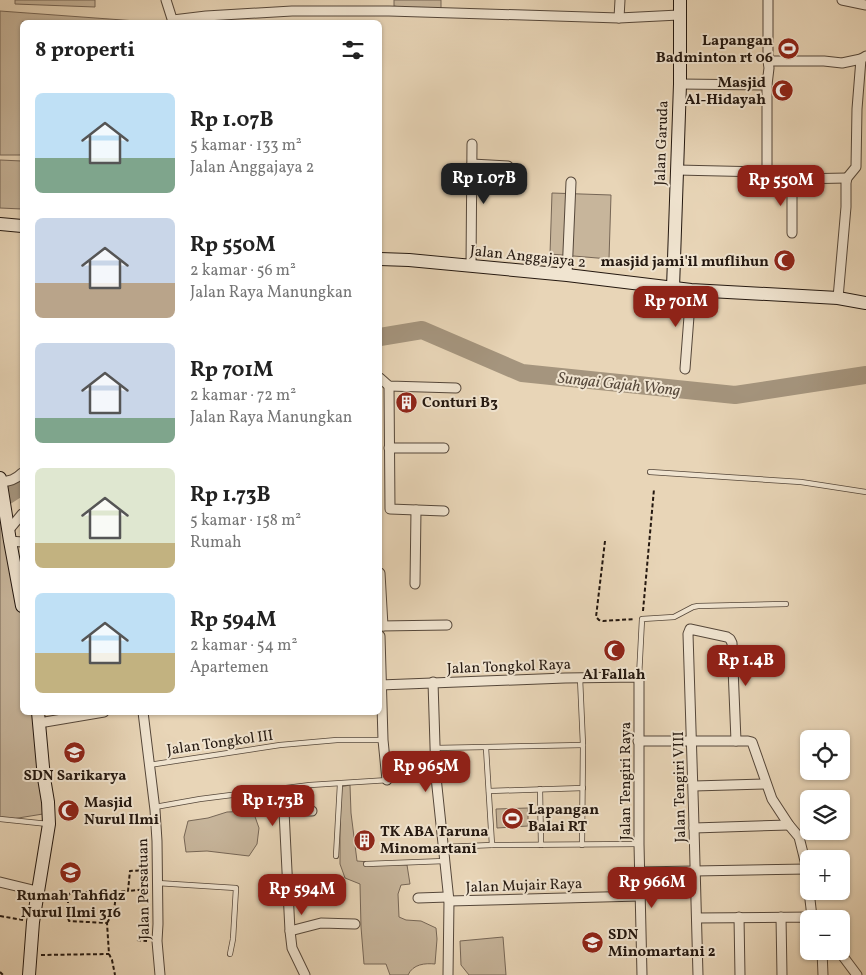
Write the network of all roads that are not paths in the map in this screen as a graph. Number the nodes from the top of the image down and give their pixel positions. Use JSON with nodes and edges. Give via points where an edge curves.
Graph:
{"nodes":[{"id":1,"x":166,"y":0,"type":"edge"},
{"id":2,"x":620,"y":0,"type":"edge"},
{"id":3,"x":680,"y":0,"type":"edge"},
{"id":4,"x":768,"y":0,"type":"edge"},
{"id":5,"x":842,"y":0,"type":"edge"},
{"id":6,"x":866,"y":5,"type":"edge"},
{"id":7,"x":680,"y":15,"type":"junction"},
{"id":8,"x":619,"y":18,"type":"junction"},
{"id":9,"x":173,"y":20,"type":"edge"},
{"id":10,"x":180,"y":20,"type":"edge"},
{"id":11,"x":864,"y":58,"type":"edge"},
{"id":12,"x":768,"y":61,"type":"junction"},
{"id":13,"x":680,"y":84,"type":"junction"},
{"id":14,"x":767,"y":85,"type":"junction"},
{"id":15,"x":472,"y":144,"type":"dead end"},
{"id":16,"x":472,"y":164,"type":"junction"},
{"id":17,"x":508,"y":166,"type":"dead end"},
{"id":18,"x":856,"y":168,"type":"junction"},
{"id":19,"x":677,"y":170,"type":"junction"},
{"id":20,"x":866,"y":170,"type":"edge"},
{"id":21,"x":847,"y":178,"type":"junction"},
{"id":22,"x":571,"y":182,"type":"dead end"},
{"id":23,"x":0,"y":224,"type":"edge"},
{"id":24,"x":20,"y":226,"type":"edge"},
{"id":25,"x":792,"y":233,"type":"dead end"},
{"id":26,"x":382,"y":259,"type":"edge"},
{"id":27,"x":471,"y":266,"type":"junction"},
{"id":28,"x":567,"y":276,"type":"junction"},
{"id":29,"x":673,"y":288,"type":"junction"},
{"id":30,"x":691,"y":290,"type":"junction"},
{"id":31,"x":838,"y":298,"type":"junction"},
{"id":32,"x":866,"y":303,"type":"edge"},
{"id":33,"x":685,"y":369,"type":"dead end"},
{"id":34,"x":382,"y":380,"type":"edge"},
{"id":35,"x":389,"y":386,"type":"junction"},
{"id":36,"x":456,"y":388,"type":"dead end"},
{"id":37,"x":389,"y":448,"type":"junction"},
{"id":38,"x":444,"y":448,"type":"dead end"},
{"id":39,"x":650,"y":472,"type":"dead end"},
{"id":40,"x":20,"y":476,"type":"edge"},
{"id":41,"x":0,"y":478,"type":"edge"},
{"id":42,"x":1,"y":486,"type":"edge"},
{"id":43,"x":866,"y":492,"type":"edge"},
{"id":44,"x":382,"y":509,"type":"edge"},
{"id":45,"x":390,"y":509,"type":"junction"},
{"id":46,"x":416,"y":510,"type":"junction"},
{"id":47,"x":444,"y":511,"type":"dead end"},
{"id":48,"x":20,"y":518,"type":"edge"},
{"id":49,"x":12,"y":534,"type":"edge"},
{"id":50,"x":415,"y":584,"type":"dead end"},
{"id":51,"x":20,"y":588,"type":"edge"},
{"id":52,"x":786,"y":604,"type":"dead end"},
{"id":53,"x":447,"y":625,"type":"dead end"},
{"id":54,"x":382,"y":626,"type":"edge"},
{"id":55,"x":639,"y":677,"type":"junction"},
{"id":56,"x":580,"y":678,"type":"junction"},
{"id":57,"x":433,"y":682,"type":"junction"},
{"id":58,"x":382,"y":685,"type":"edge"},
{"id":59,"x":382,"y":703,"type":"edge"},
{"id":60,"x":71,"y":715,"type":"edge"},
{"id":61,"x":143,"y":715,"type":"edge"},
{"id":62,"x":38,"y":718,"type":"edge"},
{"id":63,"x":384,"y":740,"type":"junction"},
{"id":64,"x":638,"y":741,"type":"junction"},
{"id":65,"x":692,"y":741,"type":"junction"},
{"id":66,"x":736,"y":741,"type":"junction"},
{"id":67,"x":583,"y":745,"type":"junction"},
{"id":68,"x":435,"y":748,"type":"junction"},
{"id":69,"x":486,"y":748,"type":"junction"},
{"id":70,"x":150,"y":765,"type":"junction"},
{"id":71,"x":436,"y":777,"type":"junction"},
{"id":72,"x":387,"y":780,"type":"junction"},
{"id":73,"x":340,"y":784,"type":"junction"},
{"id":74,"x":766,"y":784,"type":"junction"},
{"id":75,"x":694,"y":786,"type":"junction"},
{"id":76,"x":583,"y":788,"type":"junction"},
{"id":77,"x":540,"y":790,"type":"junction"},
{"id":78,"x":489,"y":791,"type":"junction"},
{"id":79,"x":155,"y":807,"type":"junction"},
{"id":80,"x":312,"y":811,"type":"dead end"},
{"id":81,"x":0,"y":819,"type":"edge"},
{"id":82,"x":49,"y":824,"type":"junction"},
{"id":83,"x":789,"y":825,"type":"junction"},
{"id":84,"x":694,"y":828,"type":"junction"},
{"id":85,"x":582,"y":844,"type":"junction"},
{"id":86,"x":639,"y":844,"type":"junction"},
{"id":87,"x":492,"y":845,"type":"junction"},
{"id":88,"x":541,"y":845,"type":"junction"},
{"id":89,"x":444,"y":847,"type":"junction"},
{"id":90,"x":802,"y":850,"type":"edge"},
{"id":91,"x":336,"y":856,"type":"dead end"},
{"id":92,"x":445,"y":861,"type":"junction"},
{"id":93,"x":366,"y":864,"type":"dead end"},
{"id":94,"x":800,"y":869,"type":"edge"},
{"id":95,"x":695,"y":871,"type":"junction"},
{"id":96,"x":639,"y":872,"type":"junction"},
{"id":97,"x":0,"y":882,"type":"edge"},
{"id":98,"x":157,"y":886,"type":"junction"},
{"id":99,"x":37,"y":891,"type":"junction"},
{"id":100,"x":640,"y":896,"type":"junction"},
{"id":101,"x":418,"y":898,"type":"dead end"},
{"id":102,"x":448,"y":899,"type":"junction"},
{"id":103,"x":781,"y":917,"type":"junction"},
{"id":104,"x":697,"y":918,"type":"junction"},
{"id":105,"x":739,"y":918,"type":"junction"},
{"id":106,"x":800,"y":918,"type":"edge"},
{"id":107,"x":355,"y":924,"type":"dead end"},
{"id":108,"x":290,"y":931,"type":"junction"},
{"id":109,"x":230,"y":954,"type":"dead end"},
{"id":110,"x":822,"y":960,"type":"edge"},
{"id":111,"x":846,"y":960,"type":"edge"},
{"id":112,"x":29,"y":975,"type":"edge"},
{"id":113,"x":160,"y":975,"type":"edge"},
{"id":114,"x":305,"y":975,"type":"edge"},
{"id":115,"x":448,"y":975,"type":"edge"},
{"id":116,"x":642,"y":975,"type":"edge"},
{"id":117,"x":698,"y":975,"type":"edge"},
{"id":118,"x":740,"y":975,"type":"edge"},
{"id":119,"x":782,"y":975,"type":"edge"},
{"id":120,"x":823,"y":975,"type":"edge"},
{"id":121,"x":857,"y":975,"type":"edge"}],
"edges":[{"from":1,"to":9,"type":"street"},
{"from":2,"to":8,"type":"street"},
{"from":3,"to":7,"type":"street","name":"Jalan Garuda"},
{"from":4,"to":12,"type":"street"},
{"from":5,"to":6,"type":"street"},
{"from":7,"to":8,"type":"street"},
{"from":7,"to":13,"type":"street","name":"Jalan Garuda"},
{"from":8,"to":10,"type":"street","via":[[292,11]]},
{"from":11,"to":12,"type":"street","via":[[842,63]]},
{"from":11,"to":18,"type":"street","via":[[857,109]]},
{"from":12,"to":14,"type":"street"},
{"from":13,"to":14,"type":"street"},
{"from":13,"to":19,"type":"street","name":"Jalan Garuda"},
{"from":14,"to":19,"type":"street","via":[[766,172]]},
{"from":15,"to":16,"type":"street"},
{"from":16,"to":17,"type":"street"},
{"from":16,"to":27,"type":"street"},
{"from":18,"to":20,"type":"street"},
{"from":18,"to":21,"type":"street"},
{"from":19,"to":29,"type":"street","name":"Jalan Garuda"},
{"from":21,"to":25,"type":"street","via":[[792,181]]},
{"from":21,"to":31,"type":"street"},
{"from":22,"to":28,"type":"street"},
{"from":23,"to":24,"type":"street"},
{"from":26,"to":27,"type":"street","name":"Jalan Anggajaya 2"},
{"from":27,"to":28,"type":"street","name":"Jalan Anggajaya 2"},
{"from":28,"to":29,"type":"street","name":"Jalan Anggajaya 2"},
{"from":29,"to":30,"type":"street","name":"Jalan Anggajaya 2"},
{"from":30,"to":31,"type":"street","name":"Jalan Anggajaya 2"},
{"from":30,"to":33,"type":"street"},
{"from":31,"to":32,"type":"street","name":"Jalan Anggajaya 2"},
{"from":34,"to":35,"type":"street"},
{"from":35,"to":36,"type":"street"},
{"from":35,"to":37,"type":"street"},
{"from":37,"to":38,"type":"street"},
{"from":37,"to":45,"type":"street"},
{"from":39,"to":43,"type":"lane","via":[[800,482]]},
{"from":40,"to":42,"type":"street"},
{"from":41,"to":42,"type":"street"},
{"from":42,"to":49,"type":"street"},
{"from":44,"to":45,"type":"street"},
{"from":45,"to":46,"type":"street"},
{"from":46,"to":47,"type":"street"},
{"from":46,"to":50,"type":"street"},
{"from":48,"to":49,"type":"street"},
{"from":49,"to":51,"type":"street"},
{"from":52,"to":55,"type":"lane","via":[[698,606],[674,617],[642,619]]},
{"from":53,"to":54,"type":"street"},
{"from":55,"to":56,"type":"street","name":"Jalan Tongkol Raya"},
{"from":55,"to":64,"type":"street","name":"Jalan Tengiri Raya"},
{"from":56,"to":57,"type":"street","name":"Jalan Tongkol Raya"},
{"from":56,"to":67,"type":"lane"},
{"from":57,"to":58,"type":"street","name":"Jalan Tongkol Raya"},
{"from":57,"to":68,"type":"street","name":"Jalan Mujair Raya"},
{"from":59,"to":63,"type":"street"},
{"from":60,"to":62,"type":"street"},
{"from":61,"to":70,"type":"street","name":"Jalan Persatuan"},
{"from":62,"to":82,"type":"street"},
{"from":63,"to":70,"type":"lane","name":"Jalan Tongkol III","via":[[280,745]]},
{"from":63,"to":72,"type":"street"},
{"from":64,"to":65,"type":"street"},
{"from":64,"to":86,"type":"street","name":"Jalan Tengiri Raya"},
{"from":65,"to":66,"type":"street"},
{"from":65,"to":66,"type":"street","name":"Jalan Tengiri VIII","via":[[690,629],[727,637],[732,643]]},
{"from":65,"to":75,"type":"street","name":"Jalan Tengiri VIII"},
{"from":66,"to":74,"type":"street","via":[[752,742]]},
{"from":67,"to":69,"type":"lane"},
{"from":67,"to":76,"type":"lane"},
{"from":68,"to":69,"type":"lane"},
{"from":68,"to":71,"type":"street","name":"Jalan Mujair Raya"},
{"from":69,"to":78,"type":"lane"},
{"from":70,"to":79,"type":"street","name":"Jalan Persatuan"},
{"from":71,"to":72,"type":"lane"},
{"from":71,"to":89,"type":"street","name":"Jalan Mujair Raya"},
{"from":72,"to":73,"type":"lane"},
{"from":73,"to":79,"type":"lane","via":[[310,785]]},
{"from":73,"to":91,"type":"lane"},
{"from":74,"to":75,"type":"street"},
{"from":74,"to":83,"type":"street"},
{"from":75,"to":84,"type":"street","name":"Jalan Tengiri VIII"},
{"from":76,"to":77,"type":"lane"},
{"from":76,"to":85,"type":"lane"},
{"from":77,"to":78,"type":"lane"},
{"from":77,"to":88,"type":"lane"},
{"from":78,"to":87,"type":"lane"},
{"from":79,"to":98,"type":"street","name":"Jalan Persatuan"},
{"from":80,"to":108,"type":"street","via":[[284,811]]},
{"from":81,"to":82,"type":"lane"},
{"from":82,"to":99,"type":"street"},
{"from":83,"to":84,"type":"street"},
{"from":83,"to":90,"type":"street","via":[[798,837]]},
{"from":84,"to":95,"type":"street","name":"Jalan Tengiri VIII"},
{"from":85,"to":86,"type":"lane"},
{"from":85,"to":88,"type":"lane"},
{"from":86,"to":96,"type":"street","name":"Jalan Tengiri Raya"},
{"from":87,"to":88,"type":"lane"},
{"from":87,"to":89,"type":"lane"},
{"from":89,"to":92,"type":"street","name":"Jalan Mujair Raya"},
{"from":92,"to":93,"type":"lane"},
{"from":92,"to":102,"type":"street","name":"Jalan Mujair Raya"},
{"from":94,"to":95,"type":"street"},
{"from":95,"to":96,"type":"street"},
{"from":95,"to":104,"type":"street","name":"Jalan Tengiri VIII"},
{"from":96,"to":100,"type":"street","name":"Jalan Tengiri Raya"},
{"from":97,"to":99,"type":"street"},
{"from":98,"to":109,"type":"lane","via":[[236,888]]},
{"from":98,"to":113,"type":"street","name":"Jalan Persatuan"},
{"from":99,"to":112,"type":"street"},
{"from":100,"to":102,"type":"street","name":"Jalan Mujair Raya"},
{"from":100,"to":116,"type":"street","name":"Jalan Tengiri Raya"},
{"from":101,"to":102,"type":"street"},
{"from":102,"to":115,"type":"street"},
{"from":103,"to":105,"type":"street"},
{"from":103,"to":106,"type":"street"},
{"from":103,"to":119,"type":"street"},
{"from":104,"to":105,"type":"street"},
{"from":104,"to":117,"type":"street","name":"Jalan Tengiri VIII"},
{"from":105,"to":118,"type":"street"},
{"from":107,"to":108,"type":"street","via":[[321,923]]},
{"from":108,"to":114,"type":"street","via":[[292,948]]},
{"from":110,"to":120,"type":"street"},
{"from":111,"to":121,"type":"street"}]}
